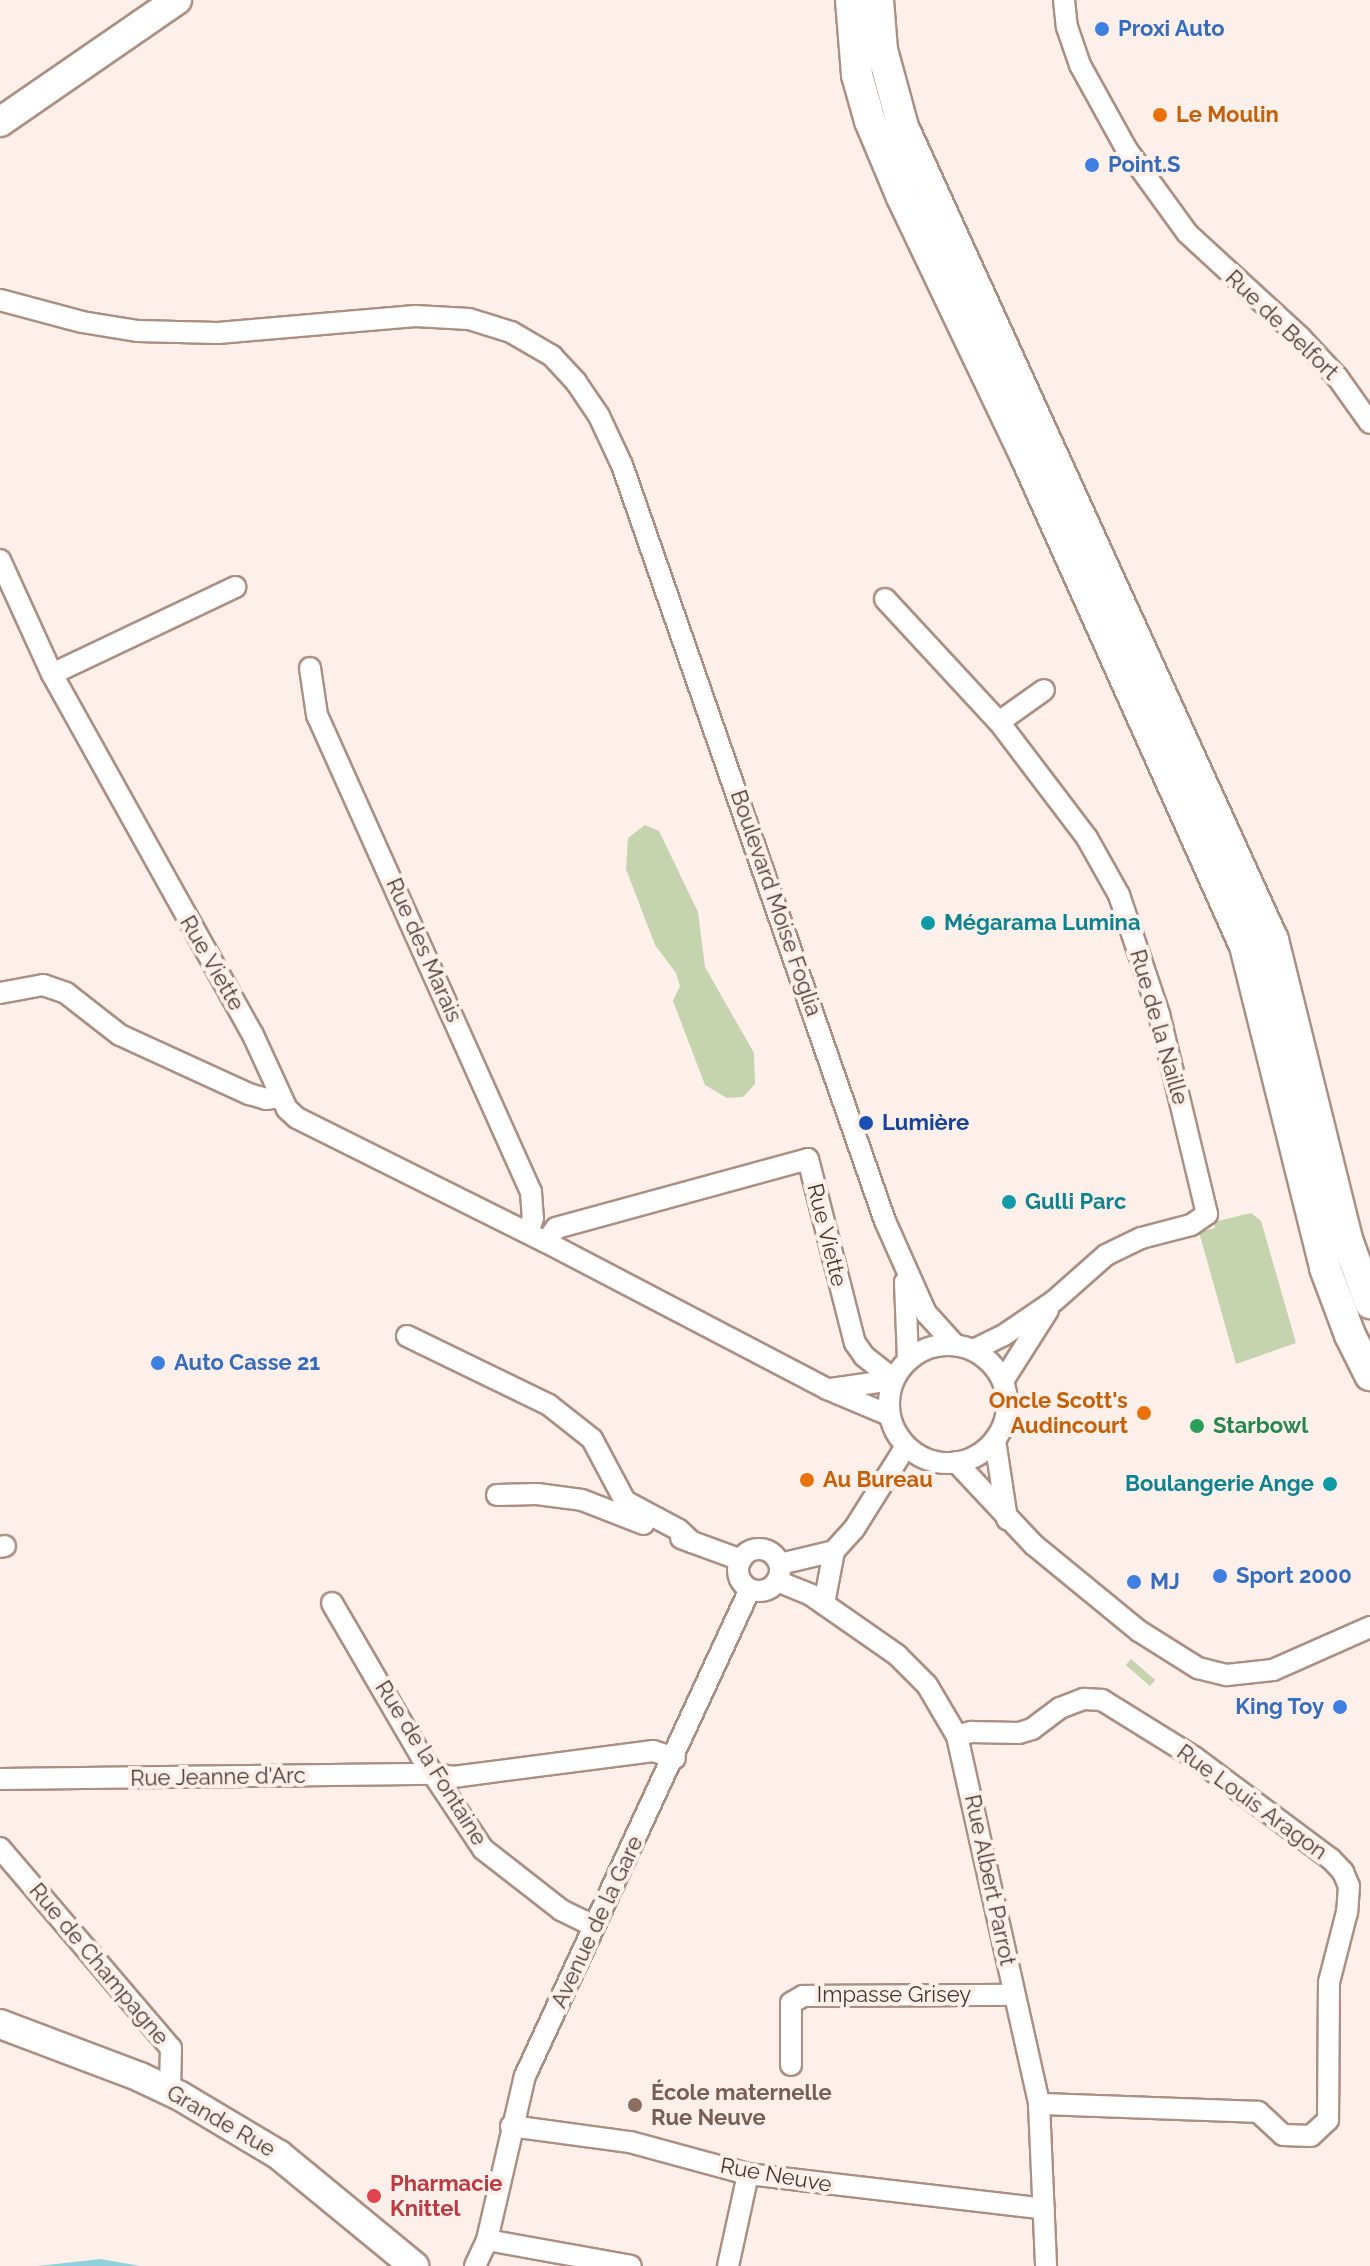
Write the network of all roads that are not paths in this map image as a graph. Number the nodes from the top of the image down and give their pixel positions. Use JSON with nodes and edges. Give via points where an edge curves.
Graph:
{"nodes":[{"id":1,"x":177,"y":0,"type":"edge"},
{"id":2,"x":851,"y":0,"type":"edge"},
{"id":3,"x":878,"y":0,"type":"edge"},
{"id":4,"x":1064,"y":0,"type":"edge"},
{"id":5,"x":0,"y":122,"type":"edge"},
{"id":6,"x":0,"y":300,"type":"edge"},
{"id":7,"x":1370,"y":423,"type":"edge"},
{"id":8,"x":0,"y":560,"type":"edge"},
{"id":9,"x":235,"y":587,"type":"dead end"},
{"id":10,"x":885,"y":599,"type":"dead end"},
{"id":11,"x":310,"y":668,"type":"dead end"},
{"id":12,"x":52,"y":674,"type":"junction"},
{"id":13,"x":1044,"y":690,"type":"dead end"},
{"id":14,"x":999,"y":722,"type":"junction"},
{"id":15,"x":0,"y":993,"type":"edge"},
{"id":16,"x":280,"y":1097,"type":"junction"},
{"id":17,"x":537,"y":1237,"type":"junction"},
{"id":18,"x":905,"y":1270,"type":"junction"},
{"id":19,"x":1054,"y":1301,"type":"junction"},
{"id":20,"x":1370,"y":1303,"type":"edge"},
{"id":21,"x":407,"y":1336,"type":"dead end"},
{"id":22,"x":964,"y":1347,"type":"junction"},
{"id":23,"x":908,"y":1360,"type":"junction"},
{"id":24,"x":1370,"y":1375,"type":"edge"},
{"id":25,"x":893,"y":1380,"type":"junction"},
{"id":26,"x":1003,"y":1381,"type":"junction"},
{"id":27,"x":827,"y":1389,"type":"junction"},
{"id":28,"x":889,"y":1415,"type":"junction"},
{"id":29,"x":995,"y":1440,"type":"junction"},
{"id":30,"x":906,"y":1446,"type":"junction"},
{"id":31,"x":956,"y":1462,"type":"junction"},
{"id":32,"x":497,"y":1495,"type":"dead end"},
{"id":33,"x":1007,"y":1519,"type":"junction"},
{"id":34,"x":692,"y":1542,"type":"junction"},
{"id":35,"x":834,"y":1551,"type":"junction"},
{"id":36,"x":741,"y":1560,"type":"junction"},
{"id":37,"x":778,"y":1573,"type":"junction"},
{"id":38,"x":750,"y":1589,"type":"junction"},
{"id":39,"x":332,"y":1603,"type":"dead end"},
{"id":40,"x":824,"y":1604,"type":"junction"},
{"id":41,"x":1370,"y":1618,"type":"edge"},
{"id":42,"x":1370,"y":1627,"type":"edge"},
{"id":43,"x":1349,"y":1634,"type":"junction"},
{"id":44,"x":957,"y":1736,"type":"junction"},
{"id":45,"x":675,"y":1758,"type":"junction"},
{"id":46,"x":435,"y":1774,"type":"junction"},
{"id":47,"x":0,"y":1779,"type":"edge"},
{"id":48,"x":0,"y":1848,"type":"edge"},
{"id":49,"x":594,"y":1926,"type":"junction"},
{"id":50,"x":1014,"y":1995,"type":"junction"},
{"id":51,"x":0,"y":2024,"type":"edge"},
{"id":52,"x":791,"y":2065,"type":"dead end"},
{"id":53,"x":170,"y":2090,"type":"junction"},
{"id":54,"x":1039,"y":2104,"type":"junction"},
{"id":55,"x":511,"y":2126,"type":"junction"},
{"id":56,"x":748,"y":2174,"type":"junction"},
{"id":57,"x":1044,"y":2209,"type":"junction"},
{"id":58,"x":487,"y":2240,"type":"junction"},
{"id":59,"x":414,"y":2266,"type":"edge"},
{"id":60,"x":475,"y":2266,"type":"edge"},
{"id":61,"x":631,"y":2266,"type":"edge"},
{"id":62,"x":728,"y":2266,"type":"edge"},
{"id":63,"x":1046,"y":2266,"type":"edge"}],
"edges":[{"from":1,"to":5,"type":"street"},
{"from":2,"to":24,"type":"main road","via":[[857,75],[870,121],[1245,946],[1325,1268]]},
{"from":3,"to":20,"type":"main road","via":[[882,50],[903,127],[1273,940],[1348,1242]]},
{"from":4,"to":7,"type":"street","name":"Rue de Belfort","via":[[1080,65],[1127,150],[1187,233],[1301,338]]},
{"from":6,"to":18,"type":"street","name":"Boulevard Moise Foglia","via":[[138,331],[218,333],[415,316],[469,319],[511,332],[552,356],[599,416],[622,465]]},
{"from":8,"to":12,"type":"street","name":"Rue Viette"},
{"from":9,"to":12,"type":"street"},
{"from":10,"to":14,"type":"street","name":"Rue de la Naille"},
{"from":11,"to":17,"type":"street","name":"Rue des Marais","via":[[317,715],[531,1192]]},
{"from":12,"to":16,"type":"street","name":"Rue Viette","via":[[253,1035]]},
{"from":13,"to":14,"type":"street"},
{"from":14,"to":19,"type":"street","name":"Rue de la Naille","via":[[1087,838],[1119,895],[1159,1014],[1207,1214],[1191,1225],[1141,1238],[1106,1255]]},
{"from":15,"to":16,"type":"street","via":[[43,985],[66,993],[120,1035],[249,1094]]},
{"from":16,"to":17,"type":"street","name":"Rue Viette","via":[[297,1118]]},
{"from":17,"to":25,"type":"street","name":"Rue Viette","via":[[808,1159],[855,1343]]},
{"from":17,"to":27,"type":"street","name":"Rue Viette"},
{"from":18,"to":22,"type":"street","name":"Boulevard Moise Foglia","via":[[926,1313]]},
{"from":18,"to":23,"type":"street","name":"Boulevard Moise Foglia"},
{"from":19,"to":22,"type":"street","via":[[1004,1335]]},
{"from":19,"to":26,"type":"street"},
{"from":21,"to":34,"type":"street","via":[[549,1405],[592,1439],[625,1501]]},
{"from":22,"to":23,"type":"street","via":[[922,1350]]},
{"from":22,"to":26,"type":"street","via":[[996,1368]]},
{"from":23,"to":25,"type":"street"},
{"from":25,"to":27,"type":"street"},
{"from":25,"to":28,"type":"street"},
{"from":26,"to":29,"type":"street","via":[[1007,1412]]},
{"from":27,"to":28,"type":"street","name":"Rue Viette"},
{"from":28,"to":30,"type":"street"},
{"from":29,"to":31,"type":"street","via":[[980,1454]]},
{"from":29,"to":33,"type":"street"},
{"from":30,"to":31,"type":"street","via":[[922,1457]]},
{"from":30,"to":35,"type":"street","via":[[854,1529]]},
{"from":31,"to":33,"type":"street"},
{"from":32,"to":34,"type":"street","via":[[582,1500]]},
{"from":33,"to":43,"type":"street","via":[[1139,1631],[1198,1668],[1227,1675],[1260,1673]]},
{"from":34,"to":36,"type":"street"},
{"from":35,"to":37,"type":"street"},
{"from":35,"to":40,"type":"street"},
{"from":36,"to":37,"type":"street","via":[[758,1549],[772,1553]]},
{"from":36,"to":38,"type":"street","via":[[738,1573]]},
{"from":37,"to":38,"type":"street","via":[[768,1589]]},
{"from":37,"to":40,"type":"street","name":"Rue Albert Parrot"},
{"from":38,"to":45,"type":"street","name":"Avenue de la Gare"},
{"from":39,"to":46,"type":"street","name":"Rue de la Fontaine"},
{"from":40,"to":44,"type":"street","name":"Rue Albert Parrot","via":[[897,1655],[927,1685]]},
{"from":41,"to":43,"type":"street"},
{"from":42,"to":43,"type":"street"},
{"from":44,"to":50,"type":"street","name":"Rue Albert Parrot"},
{"from":44,"to":54,"type":"street","name":"Rue Louis Aragon","via":[[1019,1733],[1060,1708],[1084,1699],[1102,1700],[1194,1757],[1331,1859],[1349,1886],[1329,1982],[1328,2120],[1311,2136],[1283,2135],[1258,2112]]},
{"from":45,"to":46,"type":"street","name":"Rue Jeanne d'Arc","via":[[653,1751],[453,1777]]},
{"from":45,"to":49,"type":"street","name":"Avenue de la Gare"},
{"from":46,"to":47,"type":"street","name":"Rue Jeanne d'Arc"},
{"from":46,"to":49,"type":"street","name":"Rue de la Fontaine","via":[[483,1849],[561,1910]]},
{"from":48,"to":53,"type":"street","name":"Rue de Champagne","via":[[171,2048]]},
{"from":49,"to":55,"type":"street","name":"Avenue de la Gare","via":[[525,2076]]},
{"from":50,"to":52,"type":"street","name":"Impasse Grisey","via":[[803,1996],[791,2003]]},
{"from":50,"to":54,"type":"street","name":"Rue Albert Parrot"},
{"from":51,"to":53,"type":"street","name":"Grande Rue"},
{"from":53,"to":59,"type":"street","name":"Grande Rue","via":[[279,2155]]},
{"from":54,"to":57,"type":"street","name":"Rue Albert Parrot"},
{"from":55,"to":56,"type":"street","name":"Rue Neuve","via":[[630,2142]]},
{"from":55,"to":58,"type":"street","name":"Avenue de la Gare"},
{"from":56,"to":57,"type":"street","name":"Rue Neuve"},
{"from":56,"to":62,"type":"street"},
{"from":57,"to":63,"type":"street","name":"Rue Albert Parrot"},
{"from":58,"to":60,"type":"street","name":"Avenue de la Gare"},
{"from":58,"to":61,"type":"street"}]}
